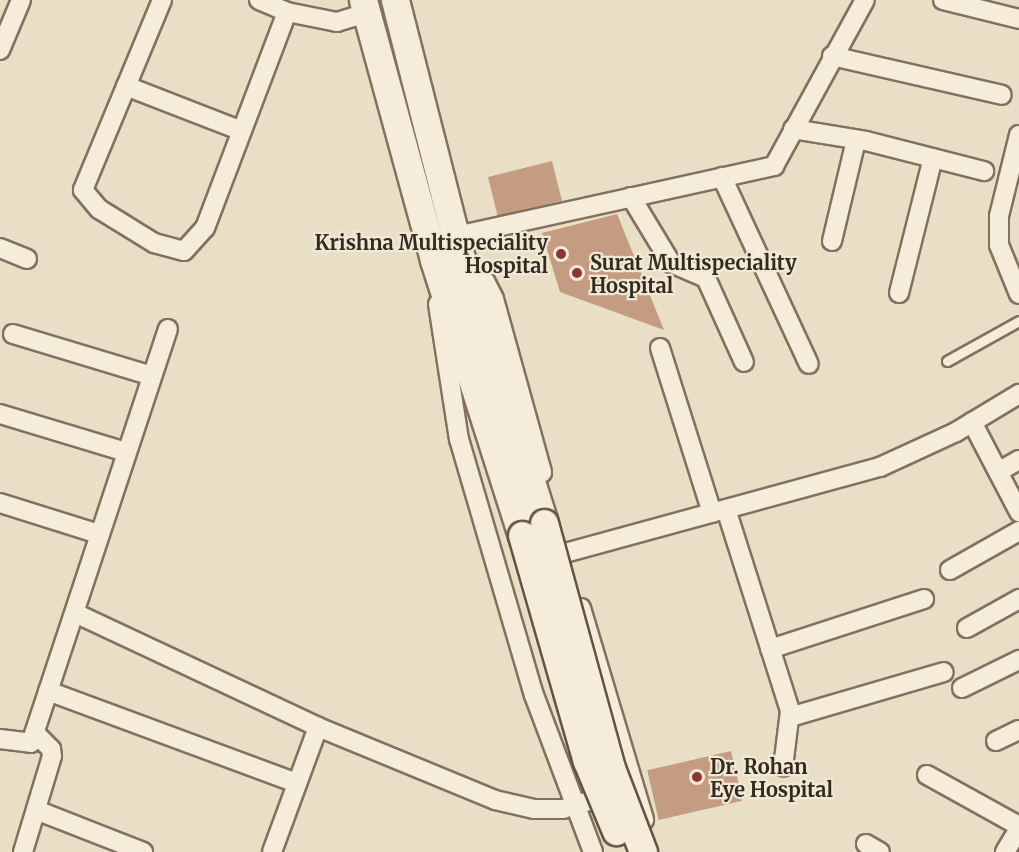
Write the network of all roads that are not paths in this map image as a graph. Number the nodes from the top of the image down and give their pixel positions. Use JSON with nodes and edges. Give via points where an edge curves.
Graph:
{"nodes":[{"id":1,"x":21,"y":0,"type":"edge"},
{"id":2,"x":162,"y":0,"type":"edge"},
{"id":3,"x":259,"y":0,"type":"edge"},
{"id":4,"x":395,"y":0,"type":"edge"},
{"id":5,"x":865,"y":0,"type":"edge"},
{"id":6,"x":943,"y":0,"type":"edge"},
{"id":7,"x":365,"y":6,"type":"edge"},
{"id":8,"x":287,"y":12,"type":"junction"},
{"id":9,"x":1019,"y":19,"type":"edge"},
{"id":10,"x":0,"y":50,"type":"edge"},
{"id":11,"x":832,"y":56,"type":"junction"},
{"id":12,"x":126,"y":86,"type":"junction"},
{"id":13,"x":1002,"y":95,"type":"dead end"},
{"id":14,"x":793,"y":129,"type":"junction"},
{"id":15,"x":242,"y":131,"type":"junction"},
{"id":16,"x":1019,"y":135,"type":"edge"},
{"id":17,"x":856,"y":140,"type":"junction"},
{"id":18,"x":933,"y":158,"type":"junction"},
{"id":19,"x":984,"y":171,"type":"dead end"},
{"id":20,"x":722,"y":177,"type":"junction"},
{"id":21,"x":632,"y":197,"type":"junction"},
{"id":22,"x":832,"y":241,"type":"dead end"},
{"id":23,"x":458,"y":245,"type":"junction"},
{"id":24,"x":0,"y":248,"type":"edge"},
{"id":25,"x":432,"y":254,"type":"junction"},
{"id":26,"x":27,"y":259,"type":"dead end"},
{"id":27,"x":899,"y":293,"type":"dead end"},
{"id":28,"x":1019,"y":294,"type":"edge"},
{"id":29,"x":1019,"y":321,"type":"edge"},
{"id":30,"x":168,"y":329,"type":"dead end"},
{"id":31,"x":13,"y":334,"type":"dead end"},
{"id":32,"x":660,"y":348,"type":"dead end"},
{"id":33,"x":479,"y":359,"type":"junction"},
{"id":34,"x":947,"y":361,"type":"dead end"},
{"id":35,"x":744,"y":362,"type":"dead end"},
{"id":36,"x":810,"y":364,"type":"dead end"},
{"id":37,"x":152,"y":376,"type":"junction"},
{"id":38,"x":1019,"y":394,"type":"edge"},
{"id":39,"x":0,"y":414,"type":"edge"},
{"id":40,"x":972,"y":422,"type":"junction"},
{"id":41,"x":126,"y":452,"type":"junction"},
{"id":42,"x":1019,"y":460,"type":"edge"},
{"id":43,"x":999,"y":472,"type":"junction"},
{"id":44,"x":0,"y":503,"type":"edge"},
{"id":45,"x":719,"y":511,"type":"junction"},
{"id":46,"x":1019,"y":512,"type":"edge"},
{"id":47,"x":533,"y":529,"type":"junction"},
{"id":48,"x":1019,"y":531,"type":"edge"},
{"id":49,"x":99,"y":534,"type":"junction"},
{"id":50,"x":565,"y":553,"type":"junction"},
{"id":51,"x":950,"y":570,"type":"dead end"},
{"id":52,"x":924,"y":598,"type":"dead end"},
{"id":53,"x":1019,"y":599,"type":"edge"},
{"id":54,"x":77,"y":614,"type":"junction"},
{"id":55,"x":967,"y":628,"type":"dead end"},
{"id":56,"x":770,"y":649,"type":"junction"},
{"id":57,"x":1019,"y":660,"type":"edge"},
{"id":58,"x":944,"y":672,"type":"dead end"},
{"id":59,"x":962,"y":688,"type":"dead end"},
{"id":60,"x":48,"y":691,"type":"junction"},
{"id":61,"x":790,"y":717,"type":"junction"},
{"id":62,"x":318,"y":727,"type":"junction"},
{"id":63,"x":1019,"y":730,"type":"edge"},
{"id":64,"x":34,"y":733,"type":"junction"},
{"id":65,"x":0,"y":739,"type":"edge"},
{"id":66,"x":996,"y":741,"type":"dead end"},
{"id":67,"x":783,"y":767,"type":"dead end"},
{"id":68,"x":927,"y":775,"type":"dead end"},
{"id":69,"x":297,"y":783,"type":"junction"},
{"id":70,"x":633,"y":785,"type":"junction"},
{"id":71,"x":575,"y":807,"type":"junction"},
{"id":72,"x":36,"y":810,"type":"junction"},
{"id":73,"x":1019,"y":828,"type":"edge"},
{"id":74,"x":277,"y":850,"type":"edge"},
{"id":75,"x":23,"y":852,"type":"edge"},
{"id":76,"x":143,"y":852,"type":"edge"},
{"id":77,"x":593,"y":852,"type":"edge"},
{"id":78,"x":624,"y":852,"type":"edge"},
{"id":79,"x":643,"y":852,"type":"edge"},
{"id":80,"x":654,"y":852,"type":"edge"},
{"id":81,"x":1005,"y":852,"type":"edge"}],
"edges":[{"from":1,"to":10,"type":"street"},
{"from":2,"to":12,"type":"street"},
{"from":3,"to":8,"type":"street"},
{"from":4,"to":23,"type":"main road"},
{"from":5,"to":11,"type":"street"},
{"from":6,"to":9,"type":"street"},
{"from":7,"to":8,"type":"street","via":[[337,22]]},
{"from":7,"to":25,"type":"main road"},
{"from":8,"to":15,"type":"street"},
{"from":11,"to":13,"type":"street"},
{"from":11,"to":14,"type":"street"},
{"from":12,"to":15,"type":"street"},
{"from":12,"to":15,"type":"street","via":[[83,190],[99,209],[154,243],[184,251],[205,228]]},
{"from":14,"to":17,"type":"street"},
{"from":14,"to":20,"type":"street","via":[[774,166]]},
{"from":16,"to":28,"type":"street","via":[[999,216],[999,245]]},
{"from":17,"to":18,"type":"street"},
{"from":17,"to":22,"type":"street"},
{"from":18,"to":19,"type":"street"},
{"from":18,"to":27,"type":"street"},
{"from":20,"to":21,"type":"street"},
{"from":20,"to":36,"type":"street"},
{"from":21,"to":23,"type":"street"},
{"from":21,"to":35,"type":"street","via":[[671,263],[706,278]]},
{"from":23,"to":25,"type":"main road"},
{"from":23,"to":33,"type":"main road"},
{"from":23,"to":50,"type":"street","via":[[494,299]]},
{"from":24,"to":26,"type":"street"},
{"from":25,"to":33,"type":"main road"},
{"from":25,"to":71,"type":"street","via":[[459,439],[534,695]]},
{"from":29,"to":34,"type":"lane"},
{"from":30,"to":37,"type":"street"},
{"from":31,"to":37,"type":"street"},
{"from":32,"to":45,"type":"street"},
{"from":33,"to":47,"type":"main road"},
{"from":37,"to":41,"type":"street"},
{"from":38,"to":40,"type":"street"},
{"from":39,"to":41,"type":"street"},
{"from":40,"to":43,"type":"street"},
{"from":40,"to":45,"type":"street","via":[[880,467]]},
{"from":41,"to":49,"type":"street"},
{"from":42,"to":43,"type":"street"},
{"from":43,"to":46,"type":"street"},
{"from":44,"to":49,"type":"street"},
{"from":45,"to":50,"type":"street"},
{"from":45,"to":56,"type":"street"},
{"from":47,"to":78,"type":"main road","bridge":true,"via":[[587,760]]},
{"from":47,"to":79,"type":"main road","bridge":true,"via":[[611,768]]},
{"from":48,"to":51,"type":"street"},
{"from":49,"to":54,"type":"street"},
{"from":50,"to":70,"type":"street"},
{"from":52,"to":56,"type":"street"},
{"from":53,"to":55,"type":"street"},
{"from":54,"to":60,"type":"street"},
{"from":54,"to":62,"type":"street"},
{"from":56,"to":61,"type":"street"},
{"from":57,"to":59,"type":"street"},
{"from":58,"to":61,"type":"street"},
{"from":60,"to":64,"type":"street"},
{"from":60,"to":69,"type":"street"},
{"from":61,"to":67,"type":"street"},
{"from":62,"to":69,"type":"street"},
{"from":62,"to":71,"type":"street","via":[[495,800],[534,809]]},
{"from":63,"to":66,"type":"street"},
{"from":64,"to":65,"type":"street","via":[[31,743]]},
{"from":64,"to":72,"type":"street","via":[[51,749],[52,756]]},
{"from":68,"to":73,"type":"street"},
{"from":69,"to":74,"type":"street"},
{"from":70,"to":71,"type":"street"},
{"from":70,"to":80,"type":"street"},
{"from":71,"to":77,"type":"street"},
{"from":72,"to":75,"type":"street"},
{"from":72,"to":76,"type":"street"},
{"from":73,"to":81,"type":"street"}]}
